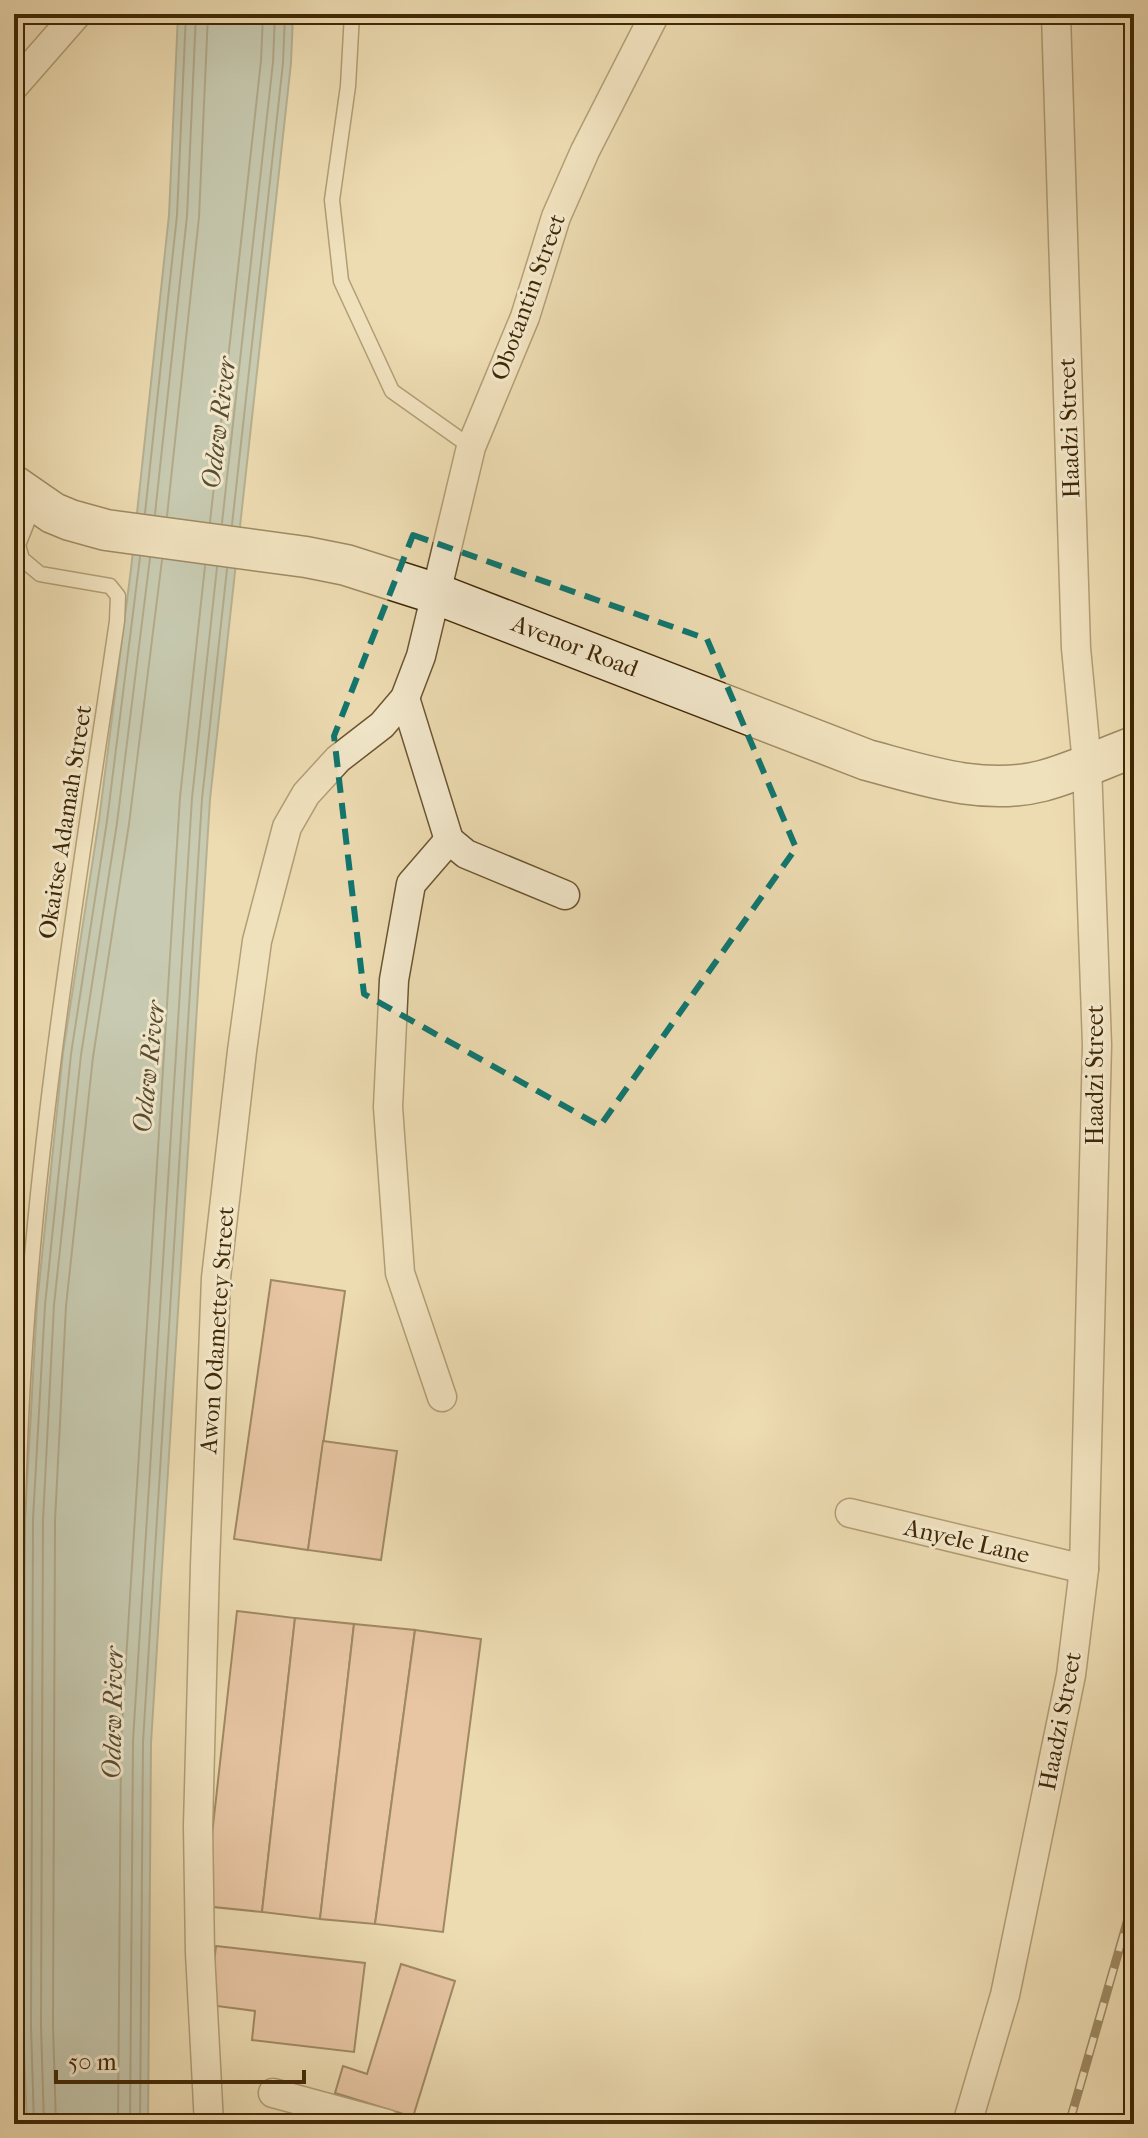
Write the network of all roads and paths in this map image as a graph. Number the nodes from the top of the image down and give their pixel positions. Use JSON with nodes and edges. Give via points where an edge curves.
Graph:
{"nodes":[{"id":1,"x":77,"y":14,"type":"edge"},
{"id":2,"x":352,"y":14,"type":"edge"},
{"id":3,"x":655,"y":14,"type":"edge"},
{"id":4,"x":1056,"y":14,"type":"edge"},
{"id":5,"x":14,"y":86,"type":"edge"},
{"id":6,"x":471,"y":447,"type":"junction"},
{"id":7,"x":25,"y":493,"type":"edge"},
{"id":8,"x":434,"y":593,"type":"junction"},
{"id":9,"x":405,"y":698,"type":"junction"},
{"id":10,"x":1134,"y":747,"type":"edge"},
{"id":11,"x":1087,"y":764,"type":"junction"},
{"id":12,"x":449,"y":840,"type":"junction"},
{"id":13,"x":565,"y":895,"type":"dead end"},
{"id":14,"x":442,"y":1397,"type":"dead end"},
{"id":15,"x":850,"y":1513,"type":"dead end"},
{"id":16,"x":1084,"y":1569,"type":"junction"},
{"id":17,"x":14,"y":1750,"type":"edge"},
{"id":18,"x":14,"y":2087,"type":"edge"},
{"id":19,"x":273,"y":2093,"type":"dead end"},
{"id":20,"x":15,"y":2124,"type":"edge"},
{"id":21,"x":209,"y":2124,"type":"edge"},
{"id":22,"x":387,"y":2124,"type":"edge"},
{"id":23,"x":967,"y":2124,"type":"edge"}],
"edges":[{"from":1,"to":5,"type":"street"},
{"from":2,"to":6,"type":"lane","via":[[332,200],[341,281],[392,391]]},
{"from":3,"to":6,"type":"street","name":"Obotantin Street","via":[[556,217],[525,317]]},
{"from":4,"to":11,"type":"street","name":"Haadzi Street","via":[[1076,648]]},
{"from":6,"to":8,"type":"street","name":"Obotantin Street"},
{"from":7,"to":8,"type":"street","name":"Avenor Road","via":[[53,513],[106,530],[306,557]]},
{"from":7,"to":17,"type":"lane","name":"Okaitse Adamah Street","via":[[18,545],[22,559],[40,574],[110,586],[118,596],[62,983],[36,1227],[17,1517]]},
{"from":8,"to":9,"type":"street","name":"Awon Odamettey Street","via":[[421,656]]},
{"from":8,"to":11,"type":"street","name":"Avenor Road","via":[[867,760],[924,775],[974,785],[1015,785]]},
{"from":9,"to":12,"type":"street"},
{"from":9,"to":21,"type":"street","name":"Awon Odamettey Street","via":[[306,794],[287,827],[257,941],[216,1278],[198,1826]]},
{"from":10,"to":11,"type":"street","name":"Avenor Road"},
{"from":11,"to":16,"type":"street","name":"Haadzi Street","via":[[1097,1045]]},
{"from":12,"to":13,"type":"street","via":[[466,854]]},
{"from":12,"to":14,"type":"street","via":[[411,884],[394,980],[388,1107],[400,1273]]},
{"from":15,"to":16,"type":"street","name":"Anyele Lane"},
{"from":16,"to":23,"type":"street","name":"Haadzi Street","via":[[1071,1675],[1005,1995]]},
{"from":18,"to":20,"type":"lane"},
{"from":19,"to":22,"type":"street"}]}
